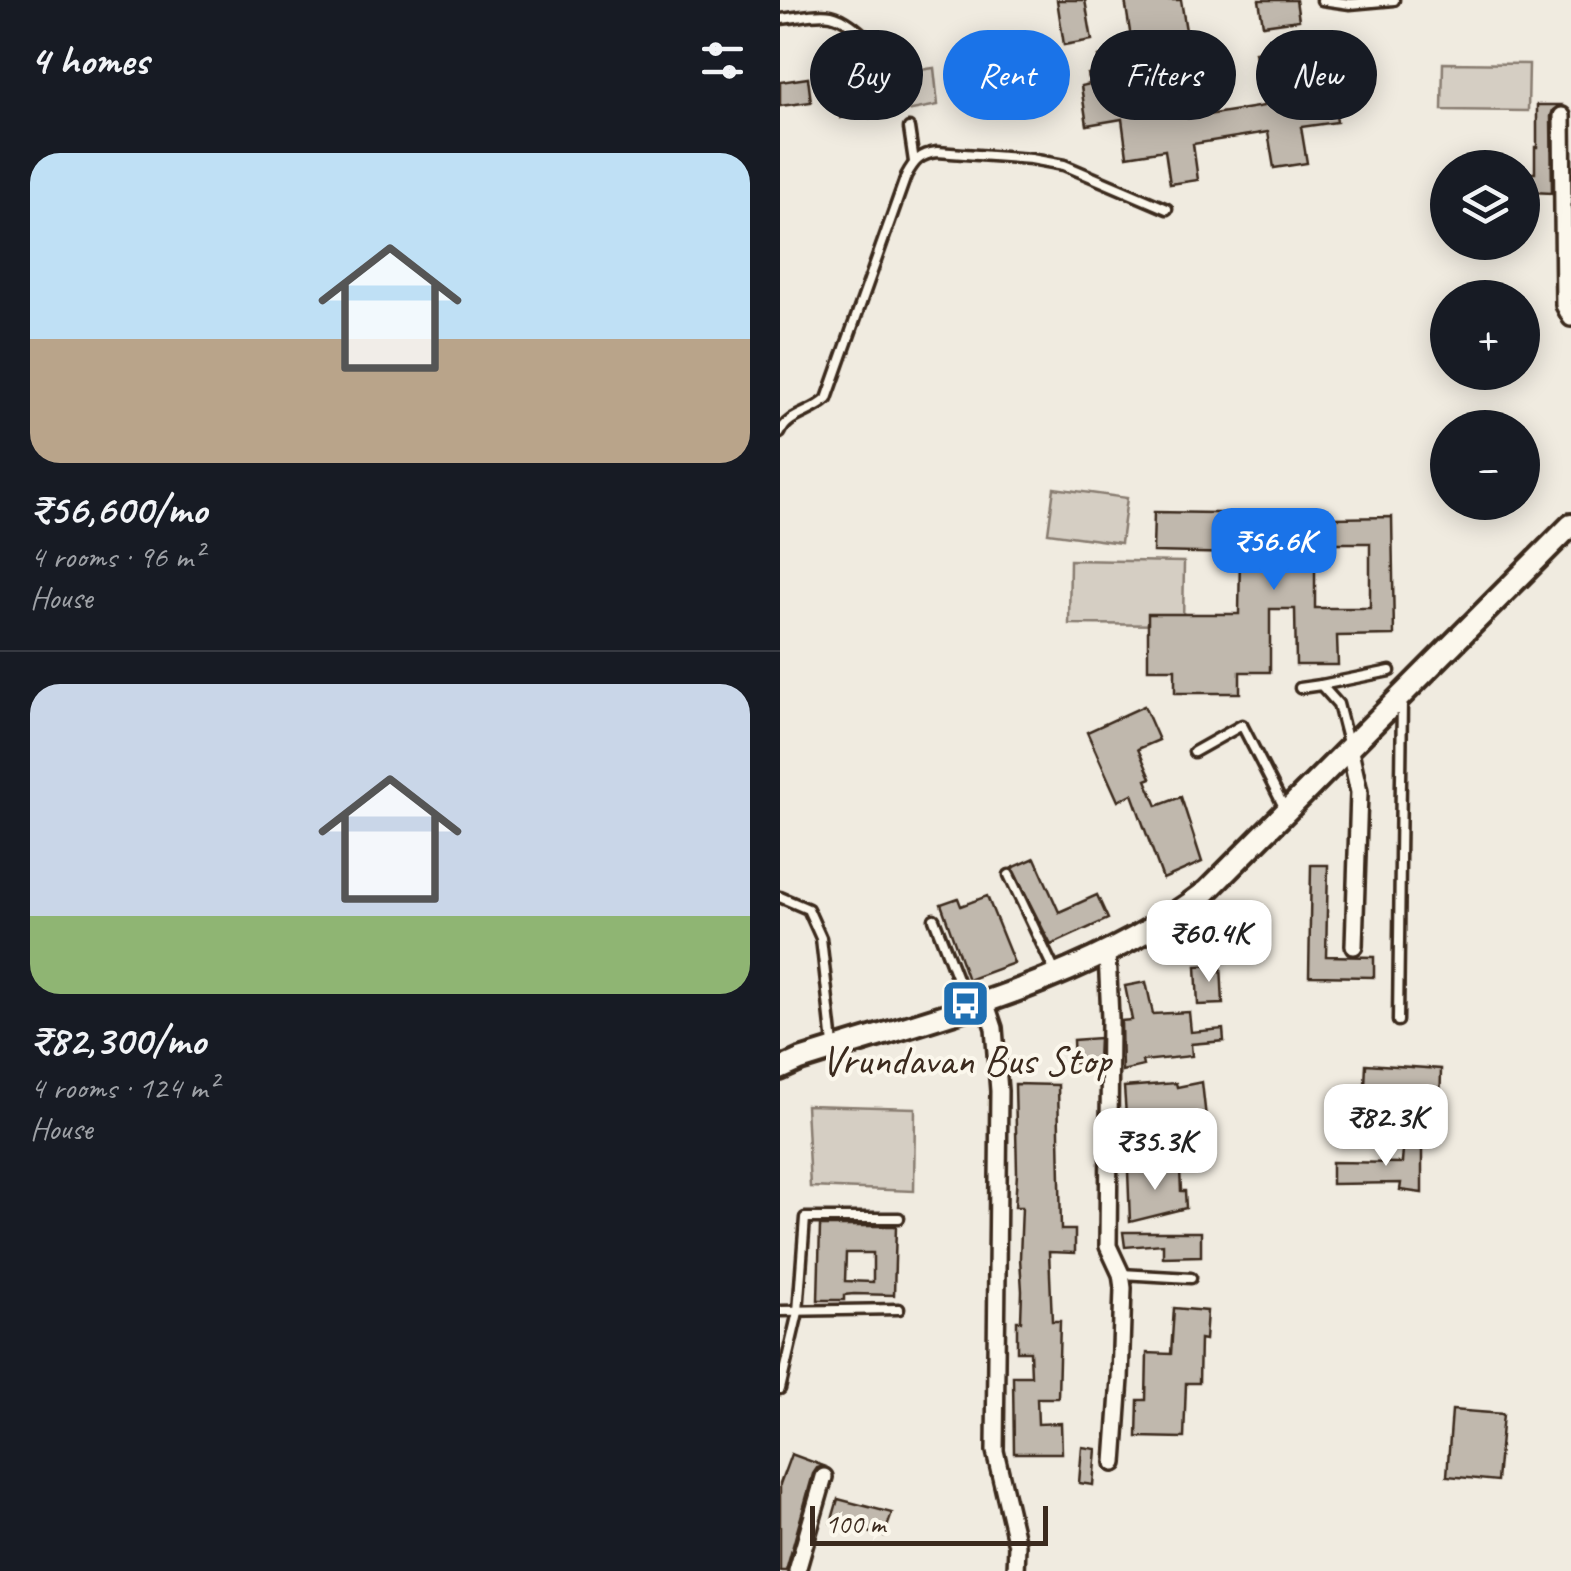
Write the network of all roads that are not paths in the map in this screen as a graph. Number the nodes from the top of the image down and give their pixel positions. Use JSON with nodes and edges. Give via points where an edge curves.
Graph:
{"nodes":[{"id":1,"x":1322,"y":0,"type":"edge"},
{"id":2,"x":1394,"y":0,"type":"edge"},
{"id":3,"x":780,"y":19,"type":"edge"},
{"id":4,"x":858,"y":30,"type":"edge"},
{"id":5,"x":1562,"y":116,"type":"dead end"},
{"id":6,"x":909,"y":128,"type":"dead end"},
{"id":7,"x":914,"y":162,"type":"junction"},
{"id":8,"x":1167,"y":209,"type":"dead end"},
{"id":9,"x":1571,"y":318,"type":"edge"},
{"id":10,"x":780,"y":433,"type":"edge"},
{"id":11,"x":1571,"y":525,"type":"edge"},
{"id":12,"x":1390,"y":671,"type":"dead end"},
{"id":13,"x":1322,"y":684,"type":"junction"},
{"id":14,"x":1300,"y":688,"type":"dead end"},
{"id":15,"x":1402,"y":694,"type":"junction"},
{"id":16,"x":1350,"y":747,"type":"junction"},
{"id":17,"x":1194,"y":752,"type":"dead end"},
{"id":18,"x":1286,"y":811,"type":"junction"},
{"id":19,"x":1008,"y":876,"type":"dead end"},
{"id":20,"x":780,"y":897,"type":"edge"},
{"id":21,"x":934,"y":918,"type":"dead end"},
{"id":22,"x":1354,"y":946,"type":"dead end"},
{"id":23,"x":1107,"y":954,"type":"junction"},
{"id":24,"x":1056,"y":974,"type":"junction"},
{"id":25,"x":976,"y":1004,"type":"junction"},
{"id":26,"x":1398,"y":1021,"type":"dead end"},
{"id":27,"x":833,"y":1050,"type":"junction"},
{"id":28,"x":780,"y":1069,"type":"edge"},
{"id":29,"x":899,"y":1218,"type":"dead end"},
{"id":30,"x":1121,"y":1274,"type":"junction"},
{"id":31,"x":1190,"y":1278,"type":"dead end"},
{"id":32,"x":898,"y":1309,"type":"dead end"},
{"id":33,"x":780,"y":1310,"type":"edge"},
{"id":34,"x":798,"y":1312,"type":"junction"},
{"id":35,"x":780,"y":1389,"type":"edge"},
{"id":36,"x":1114,"y":1463,"type":"dead end"},
{"id":37,"x":824,"y":1477,"type":"dead end"},
{"id":38,"x":797,"y":1571,"type":"edge"},
{"id":39,"x":1016,"y":1571,"type":"edge"}],
"edges":[{"from":1,"to":2,"type":"lane"},
{"from":3,"to":4,"type":"lane","via":[[826,14]]},
{"from":5,"to":9,"type":"street","via":[[1564,305]]},
{"from":6,"to":7,"type":"lane"},
{"from":7,"to":8,"type":"lane","via":[[937,152],[1031,159],[1085,172]]},
{"from":7,"to":10,"type":"lane","via":[[827,399],[792,418]]},
{"from":11,"to":15,"type":"street"},
{"from":12,"to":13,"type":"lane"},
{"from":13,"to":14,"type":"lane"},
{"from":13,"to":16,"type":"lane","via":[[1338,704]]},
{"from":15,"to":16,"type":"street"},
{"from":15,"to":26,"type":"lane"},
{"from":16,"to":18,"type":"street"},
{"from":16,"to":22,"type":"street","via":[[1359,792]]},
{"from":17,"to":18,"type":"lane","via":[[1242,725]]},
{"from":18,"to":23,"type":"street","via":[[1208,892]]},
{"from":19,"to":24,"type":"lane"},
{"from":20,"to":27,"type":"lane","via":[[808,909],[821,938]]},
{"from":21,"to":25,"type":"lane"},
{"from":23,"to":24,"type":"street"},
{"from":23,"to":30,"type":"street","via":[[1108,1246]]},
{"from":24,"to":25,"type":"street"},
{"from":25,"to":27,"type":"street"},
{"from":25,"to":39,"type":"street","via":[[994,1028],[999,1090],[995,1451],[1018,1545]]},
{"from":27,"to":28,"type":"street"},
{"from":29,"to":34,"type":"lane","via":[[805,1218]]},
{"from":30,"to":31,"type":"lane"},
{"from":30,"to":36,"type":"street"},
{"from":32,"to":34,"type":"lane"},
{"from":33,"to":34,"type":"lane"},
{"from":34,"to":35,"type":"lane"},
{"from":37,"to":38,"type":"street"}]}
